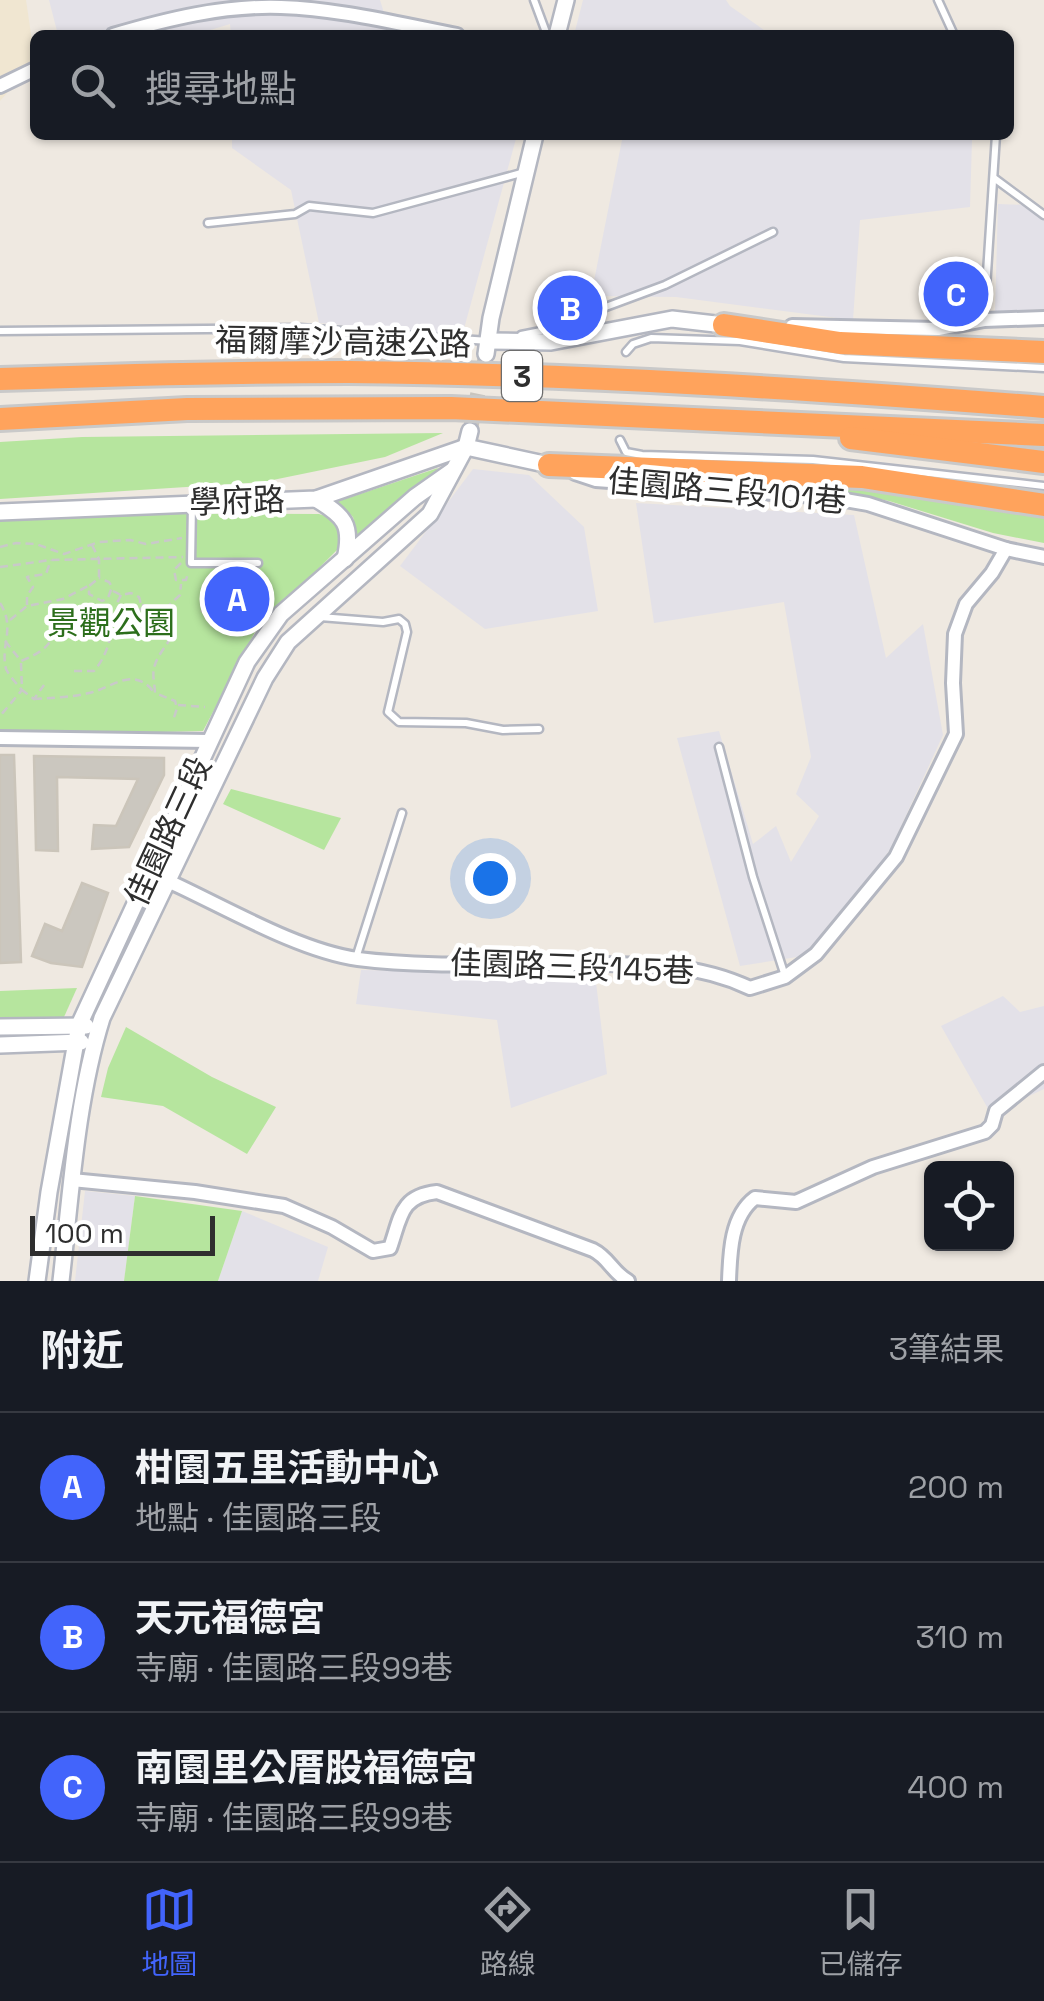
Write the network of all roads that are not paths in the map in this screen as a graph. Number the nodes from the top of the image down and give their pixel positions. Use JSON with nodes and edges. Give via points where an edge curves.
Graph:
{"nodes":[{"id":1,"x":534,"y":0,"type":"edge"},
{"id":2,"x":566,"y":0,"type":"edge"},
{"id":3,"x":938,"y":0,"type":"edge"},
{"id":4,"x":131,"y":30,"type":"edge"},
{"id":5,"x":431,"y":30,"type":"edge"},
{"id":6,"x":545,"y":30,"type":"edge"},
{"id":7,"x":558,"y":30,"type":"edge"},
{"id":8,"x":952,"y":30,"type":"edge"},
{"id":9,"x":30,"y":71,"type":"edge"},
{"id":10,"x":0,"y":86,"type":"edge"},
{"id":11,"x":533,"y":140,"type":"edge"},
{"id":12,"x":996,"y":140,"type":"edge"},
{"id":13,"x":527,"y":172,"type":"junction"},
{"id":14,"x":993,"y":177,"type":"junction"},
{"id":15,"x":1044,"y":215,"type":"edge"},
{"id":16,"x":208,"y":223,"type":"dead end"},
{"id":17,"x":774,"y":232,"type":"dead end"},
{"id":18,"x":1044,"y":318,"type":"edge"},
{"id":19,"x":984,"y":320,"type":"junction"},
{"id":20,"x":724,"y":325,"type":"junction"},
{"id":21,"x":0,"y":331,"type":"edge"},
{"id":22,"x":487,"y":347,"type":"junction"},
{"id":23,"x":626,"y":352,"type":"dead end"},
{"id":24,"x":1044,"y":352,"type":"edge"},
{"id":25,"x":1044,"y":368,"type":"edge"},
{"id":26,"x":0,"y":379,"type":"edge"},
{"id":27,"x":1044,"y":403,"type":"edge"},
{"id":28,"x":663,"y":418,"type":"junction"},
{"id":29,"x":0,"y":419,"type":"edge"},
{"id":30,"x":1044,"y":435,"type":"edge"},
{"id":31,"x":468,"y":439,"type":"junction"},
{"id":32,"x":620,"y":440,"type":"dead end"},
{"id":33,"x":1044,"y":462,"type":"edge"},
{"id":34,"x":549,"y":465,"type":"junction"},
{"id":35,"x":456,"y":468,"type":"junction"},
{"id":36,"x":1044,"y":486,"type":"edge"},
{"id":37,"x":316,"y":499,"type":"junction"},
{"id":38,"x":192,"y":503,"type":"junction"},
{"id":39,"x":1044,"y":504,"type":"edge"},
{"id":40,"x":0,"y":512,"type":"edge"},
{"id":41,"x":1006,"y":550,"type":"junction"},
{"id":42,"x":1044,"y":557,"type":"edge"},
{"id":43,"x":345,"y":558,"type":"junction"},
{"id":44,"x":258,"y":563,"type":"dead end"},
{"id":45,"x":316,"y":617,"type":"junction"},
{"id":46,"x":538,"y":729,"type":"dead end"},
{"id":47,"x":0,"y":738,"type":"edge"},
{"id":48,"x":209,"y":741,"type":"junction"},
{"id":49,"x":718,"y":747,"type":"dead end"},
{"id":50,"x":402,"y":813,"type":"dead end"},
{"id":51,"x":168,"y":881,"type":"junction"},
{"id":52,"x":356,"y":958,"type":"junction"},
{"id":53,"x":785,"y":977,"type":"junction"},
{"id":54,"x":0,"y":1027,"type":"edge"},
{"id":55,"x":77,"y":1034,"type":"junction"},
{"id":56,"x":97,"y":1035,"type":"junction"},
{"id":57,"x":0,"y":1044,"type":"edge"},
{"id":58,"x":1044,"y":1072,"type":"edge"},
{"id":59,"x":72,"y":1180,"type":"junction"},
{"id":60,"x":37,"y":1281,"type":"edge"},
{"id":61,"x":61,"y":1281,"type":"edge"},
{"id":62,"x":628,"y":1281,"type":"edge"},
{"id":63,"x":730,"y":1281,"type":"edge"}],
"edges":[{"from":1,"to":6,"type":"lane"},
{"from":2,"to":7,"type":"street"},
{"from":3,"to":8,"type":"lane"},
{"from":4,"to":5,"type":"street","via":[[196,12],[280,7]]},
{"from":9,"to":10,"type":"street"},
{"from":11,"to":13,"type":"street"},
{"from":12,"to":14,"type":"lane"},
{"from":13,"to":16,"type":"lane","via":[[373,212],[308,206],[295,214]]},
{"from":13,"to":22,"type":"street"},
{"from":14,"to":15,"type":"lane"},
{"from":14,"to":19,"type":"lane"},
{"from":17,"to":22,"type":"lane","via":[[664,285]]},
{"from":18,"to":19,"type":"street"},
{"from":19,"to":20,"type":"street","via":[[938,329]]},
{"from":20,"to":22,"type":"street","via":[[672,319]]},
{"from":20,"to":24,"type":"highway","via":[[840,342]]},
{"from":21,"to":22,"type":"lane","via":[[300,328]]},
{"from":23,"to":25,"type":"lane","via":[[651,338],[740,340],[844,358]]},
{"from":26,"to":27,"type":"highway","name":"福爾摩沙高速公路","number":"3","via":[[350,372]]},
{"from":28,"to":29,"type":"highway","name":"福爾摩沙高速公路","number":"3","via":[[300,408]]},
{"from":28,"to":30,"type":"highway","name":"福爾摩沙高速公路","number":"3"},
{"from":28,"to":33,"type":"highway"},
{"from":31,"to":34,"type":"street","name":"佳園路三段101巷"},
{"from":31,"to":35,"type":"street","name":"佳園路三段"},
{"from":31,"to":37,"type":"street","name":"學府路"},
{"from":32,"to":36,"type":"lane","via":[[626,452],[642,455],[814,460]]},
{"from":34,"to":39,"type":"highway","via":[[862,477]]},
{"from":34,"to":41,"type":"street","name":"佳園路三段101巷","via":[[596,480],[828,496]]},
{"from":35,"to":43,"type":"street","name":"佳園路三段"},
{"from":35,"to":45,"type":"street","name":"佳園路三段","via":[[430,514]]},
{"from":37,"to":38,"type":"street","name":"學府路"},
{"from":37,"to":43,"type":"street","via":[[348,528]]},
{"from":38,"to":40,"type":"street","name":"學府路"},
{"from":38,"to":44,"type":"lane","via":[[191,562]]},
{"from":41,"to":42,"type":"street","name":"佳園路三段101巷"},
{"from":41,"to":53,"type":"street","via":[[966,604],[955,634],[956,734],[896,856],[816,954]]},
{"from":43,"to":48,"type":"street","name":"佳園路三段","via":[[281,614],[247,662]]},
{"from":45,"to":46,"type":"lane","via":[[405,624],[388,712],[399,722]]},
{"from":45,"to":51,"type":"street","name":"佳園路三段","via":[[288,642],[264,678]]},
{"from":47,"to":48,"type":"street"},
{"from":48,"to":55,"type":"street","name":"佳園路三段"},
{"from":49,"to":53,"type":"lane"},
{"from":50,"to":52,"type":"lane"},
{"from":51,"to":52,"type":"street","name":"佳園路三段145巷","via":[[303,943]]},
{"from":51,"to":56,"type":"street","name":"佳園路三段"},
{"from":52,"to":53,"type":"street","name":"佳園路三段145巷","via":[[666,964],[750,988]]},
{"from":54,"to":55,"type":"street"},
{"from":55,"to":56,"type":"street"},
{"from":55,"to":57,"type":"street"},
{"from":55,"to":60,"type":"street","name":"佳園路三段"},
{"from":56,"to":59,"type":"street","name":"佳園路三段"},
{"from":58,"to":63,"type":"street","via":[[996,1111],[985,1132],[873,1167],[796,1202],[755,1198],[743,1206],[730,1247]]},
{"from":59,"to":61,"type":"street","name":"佳園路三段"},
{"from":59,"to":62,"type":"street","via":[[284,1206],[374,1251],[390,1248],[412,1198],[436,1192],[606,1256]]}]}
